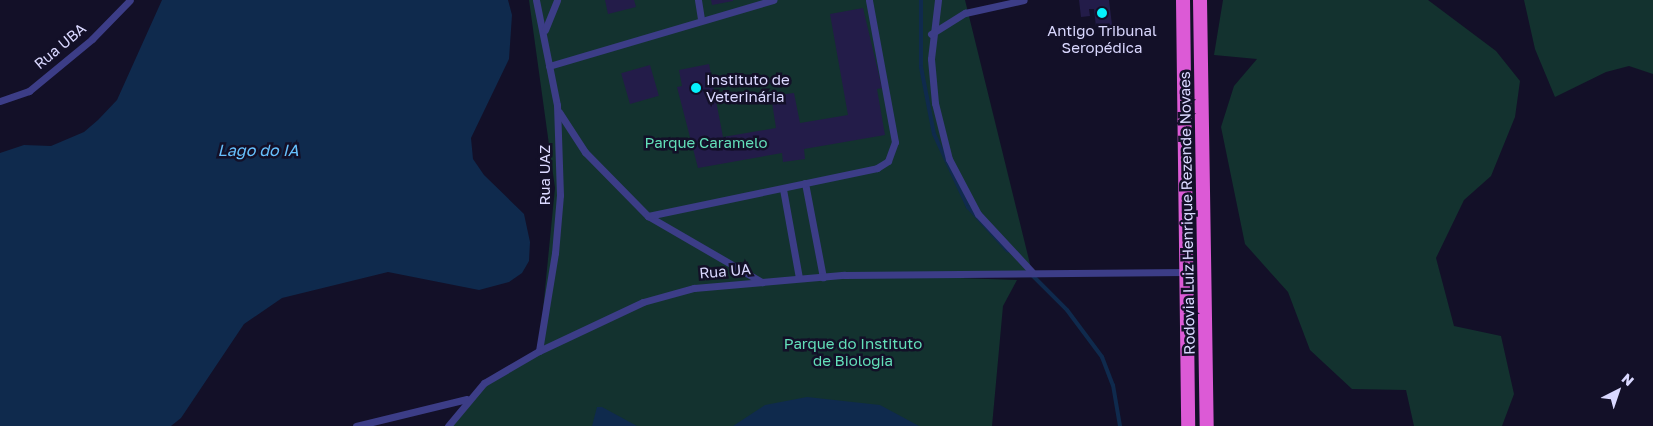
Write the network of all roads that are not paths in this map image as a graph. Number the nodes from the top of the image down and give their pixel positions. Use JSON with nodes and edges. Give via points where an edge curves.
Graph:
{"nodes":[{"id":1,"x":130,"y":0,"type":"edge"},
{"id":2,"x":536,"y":0,"type":"edge"},
{"id":3,"x":557,"y":0,"type":"edge"},
{"id":4,"x":698,"y":0,"type":"edge"},
{"id":5,"x":773,"y":0,"type":"edge"},
{"id":6,"x":868,"y":0,"type":"edge"},
{"id":7,"x":938,"y":0,"type":"edge"},
{"id":8,"x":1024,"y":0,"type":"edge"},
{"id":9,"x":1183,"y":0,"type":"edge"},
{"id":10,"x":1200,"y":0,"type":"edge"},
{"id":11,"x":701,"y":19,"type":"junction"},
{"id":12,"x":544,"y":30,"type":"junction"},
{"id":13,"x":932,"y":34,"type":"junction"},
{"id":14,"x":549,"y":66,"type":"junction"},
{"id":15,"x":0,"y":101,"type":"edge"},
{"id":16,"x":557,"y":105,"type":"junction"},
{"id":17,"x":805,"y":183,"type":"junction"},
{"id":18,"x":784,"y":189,"type":"junction"},
{"id":19,"x":648,"y":216,"type":"junction"},
{"id":20,"x":1032,"y":272,"type":"junction"},
{"id":21,"x":1186,"y":272,"type":"junction"},
{"id":22,"x":823,"y":276,"type":"junction"},
{"id":23,"x":799,"y":278,"type":"junction"},
{"id":24,"x":762,"y":282,"type":"junction"},
{"id":25,"x":539,"y":351,"type":"junction"},
{"id":26,"x":467,"y":399,"type":"junction"},
{"id":27,"x":356,"y":426,"type":"edge"},
{"id":28,"x":448,"y":426,"type":"edge"},
{"id":29,"x":1188,"y":426,"type":"edge"},
{"id":30,"x":1207,"y":426,"type":"edge"}],
"edges":[{"from":1,"to":15,"type":"lane","name":"Rua UBA","via":[[92,39],[29,90]]},
{"from":2,"to":12,"type":"lane","name":"Rua UAZ"},
{"from":3,"to":12,"type":"lane"},
{"from":4,"to":11,"type":"lane"},
{"from":5,"to":11,"type":"lane"},
{"from":6,"to":17,"type":"lane","via":[[894,151],[883,166]]},
{"from":7,"to":13,"type":"lane"},
{"from":8,"to":13,"type":"lane","via":[[965,13]]},
{"from":9,"to":21,"type":"highway","name":"Rodovia Luiz Henrique Rezende Novaes"},
{"from":10,"to":30,"type":"highway","name":"Rodovia Luiz Henrique Rezende Novaes"},
{"from":11,"to":14,"type":"lane"},
{"from":12,"to":14,"type":"lane","name":"Rua UAZ"},
{"from":13,"to":20,"type":"lane","via":[[935,103],[949,159],[978,214]]},
{"from":14,"to":16,"type":"lane","name":"Rua UAZ"},
{"from":16,"to":19,"type":"lane","via":[[562,121],[585,152]]},
{"from":16,"to":25,"type":"lane","name":"Rua UAZ","via":[[560,195],[556,253]]},
{"from":17,"to":18,"type":"lane"},
{"from":17,"to":22,"type":"lane"},
{"from":18,"to":19,"type":"lane"},
{"from":18,"to":23,"type":"lane"},
{"from":19,"to":24,"type":"lane"},
{"from":20,"to":21,"type":"lane","name":"Rua UA"},
{"from":20,"to":22,"type":"lane","name":"Rua UA"},
{"from":21,"to":29,"type":"highway","name":"Rodovia Luiz Henrique Rezende Novaes"},
{"from":22,"to":23,"type":"lane","name":"Rua UA"},
{"from":23,"to":24,"type":"lane","name":"Rua UA"},
{"from":24,"to":25,"type":"lane","name":"Rua UA","via":[[694,288],[643,302]]},
{"from":25,"to":26,"type":"lane","name":"Rua UA","via":[[484,383]]},
{"from":26,"to":27,"type":"lane"},
{"from":26,"to":28,"type":"lane","name":"Rua UA"}]}
